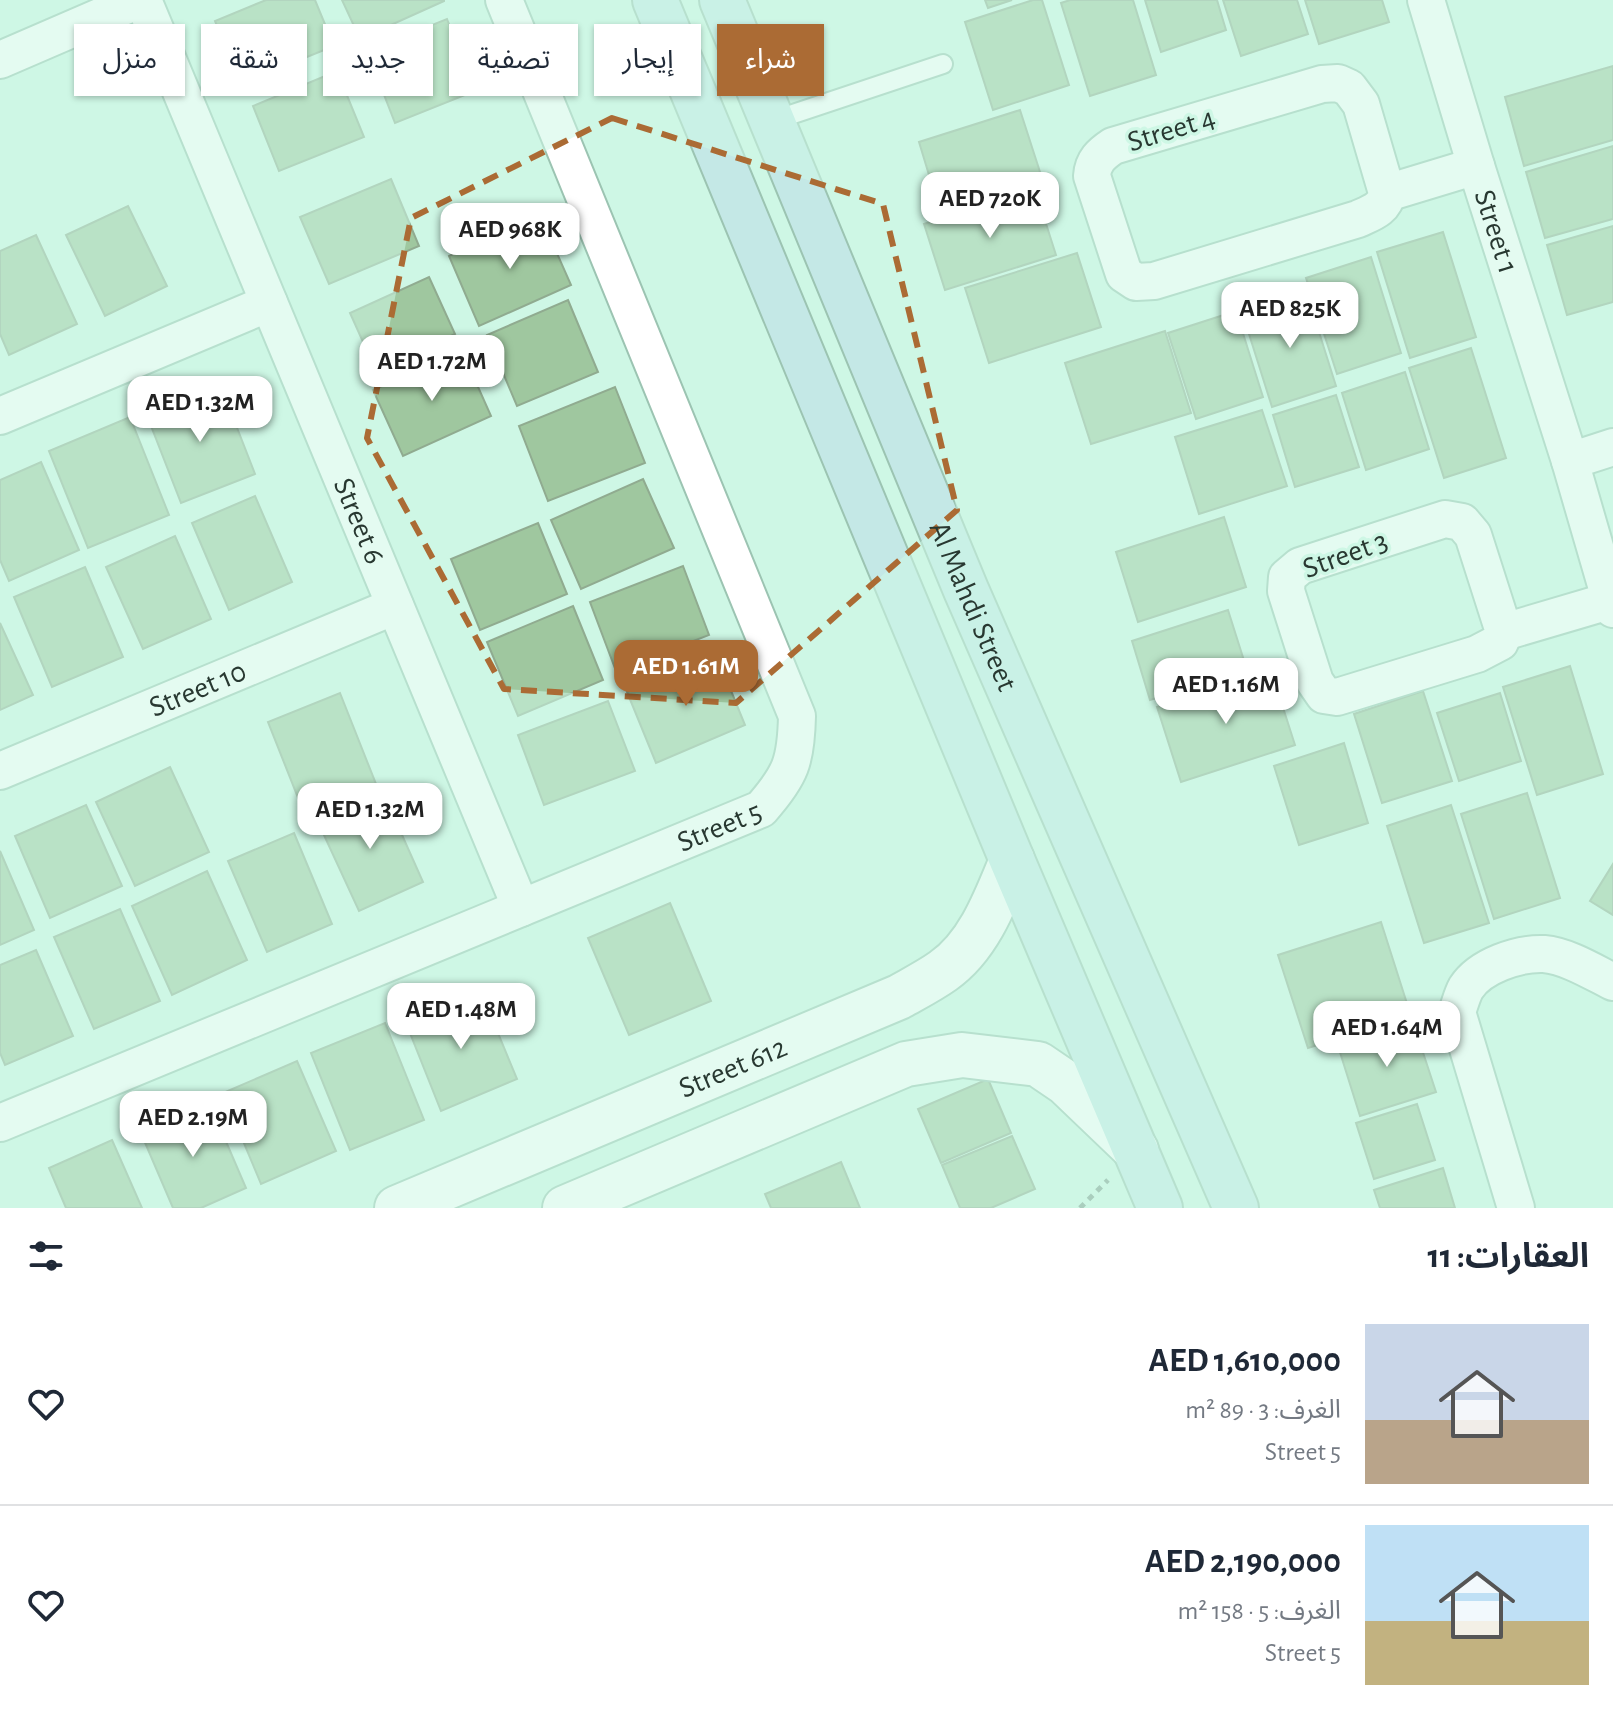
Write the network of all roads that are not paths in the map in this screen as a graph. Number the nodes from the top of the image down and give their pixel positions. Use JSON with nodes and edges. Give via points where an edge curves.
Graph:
{"nodes":[{"id":1,"x":141,"y":0,"type":"edge"},
{"id":2,"x":504,"y":0,"type":"edge"},
{"id":3,"x":655,"y":0,"type":"edge"},
{"id":4,"x":722,"y":0,"type":"edge"},
{"id":5,"x":1426,"y":0,"type":"edge"},
{"id":6,"x":0,"y":60,"type":"edge"},
{"id":7,"x":943,"y":64,"type":"dead end"},
{"id":8,"x":772,"y":121,"type":"junction"},
{"id":9,"x":1476,"y":166,"type":"junction"},
{"id":10,"x":1387,"y":193,"type":"junction"},
{"id":11,"x":269,"y":303,"type":"junction"},
{"id":12,"x":0,"y":416,"type":"edge"},
{"id":13,"x":1613,"y":447,"type":"edge"},
{"id":14,"x":1570,"y":461,"type":"junction"},
{"id":15,"x":1611,"y":605,"type":"edge"},
{"id":16,"x":395,"y":606,"type":"junction"},
{"id":17,"x":1504,"y":632,"type":"junction"},
{"id":18,"x":0,"y":771,"type":"edge"},
{"id":19,"x":1012,"y":860,"type":"junction"},
{"id":20,"x":521,"y":908,"type":"junction"},
{"id":21,"x":1613,"y":982,"type":"edge"},
{"id":22,"x":832,"y":1025,"type":"junction"},
{"id":23,"x":0,"y":1123,"type":"edge"},
{"id":24,"x":1136,"y":1150,"type":"junction"},
{"id":25,"x":397,"y":1208,"type":"edge"},
{"id":26,"x":562,"y":1208,"type":"edge"},
{"id":27,"x":1160,"y":1208,"type":"edge"},
{"id":28,"x":1236,"y":1208,"type":"edge"},
{"id":29,"x":1516,"y":1208,"type":"edge"}],
"edges":[{"from":1,"to":6,"type":"street"},
{"from":1,"to":11,"type":"street","name":"Street 6"},
{"from":2,"to":20,"type":"street","name":"Street 5","via":[[797,716],[796,751],[784,783],[761,809]]},
{"from":3,"to":19,"type":"main road","name":"Al Mahdi Street"},
{"from":4,"to":8,"type":"main road","name":"Al Mahdi Street"},
{"from":5,"to":9,"type":"street","name":"Street 1"},
{"from":7,"to":8,"type":"lane"},
{"from":8,"to":28,"type":"main road","name":"Al Mahdi Street","via":[[966,590]]},
{"from":9,"to":10,"type":"street","name":"Street 4"},
{"from":9,"to":14,"type":"street","name":"Street 1"},
{"from":10,"to":10,"type":"street","name":"Street 4","via":[[1384,204],[1358,219],[1136,282],[1124,274],[1092,167],[1113,146],[1338,83],[1361,104]]},
{"from":11,"to":12,"type":"street"},
{"from":11,"to":16,"type":"street","name":"Street 6"},
{"from":13,"to":14,"type":"street"},
{"from":14,"to":15,"type":"street","name":"Street 1"},
{"from":15,"to":17,"type":"street","name":"Street 3"},
{"from":16,"to":18,"type":"street","name":"Street 10"},
{"from":16,"to":20,"type":"street","name":"Street 6"},
{"from":17,"to":17,"type":"street","name":"Street 3","via":[[1500,642],[1477,654],[1330,698],[1315,682],[1286,591],[1287,577],[1300,566],[1455,519],[1473,535]]},
{"from":19,"to":22,"type":"street","name":"Street 612","via":[[975,937],[945,970],[899,997]]},
{"from":19,"to":24,"type":"main road","name":"Al Mahdi Street"},
{"from":20,"to":23,"type":"street","name":"Street 5"},
{"from":21,"to":29,"type":"street","via":[[1545,954],[1513,957],[1467,987],[1457,1012]]},
{"from":22,"to":25,"type":"street","name":"Street 612"},
{"from":22,"to":26,"type":"street","via":[[838,1041],[832,1061],[818,1074],[611,1165]]},
{"from":24,"to":26,"type":"street","via":[[1066,1083],[1038,1064],[962,1055],[906,1064]]},
{"from":24,"to":27,"type":"main road","name":"Al Mahdi Street"}]}
